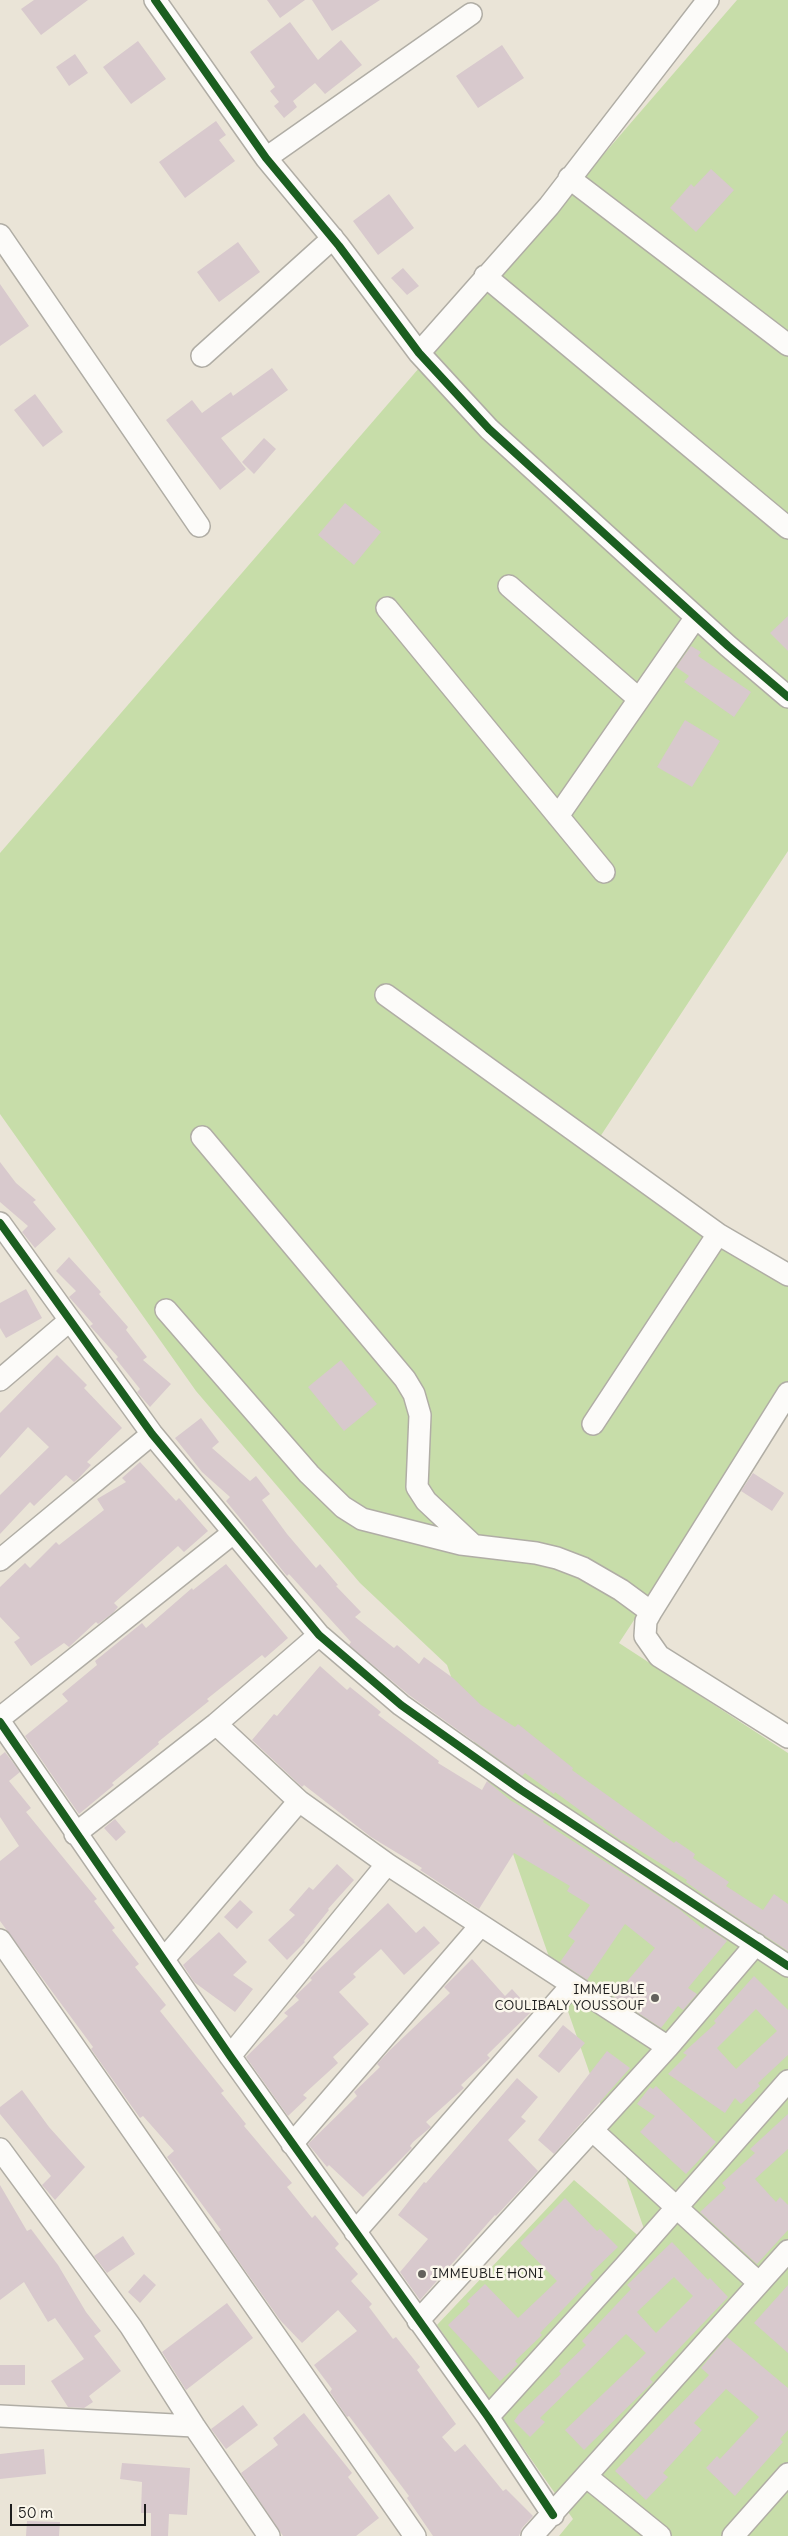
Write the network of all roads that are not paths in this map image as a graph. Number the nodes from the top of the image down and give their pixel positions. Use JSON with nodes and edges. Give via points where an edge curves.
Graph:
{"nodes":[{"id":1,"x":155,"y":0,"type":"edge"},
{"id":2,"x":708,"y":0,"type":"edge"},
{"id":3,"x":471,"y":14,"type":"dead end"},
{"id":4,"x":266,"y":158,"type":"junction"},
{"id":5,"x":569,"y":178,"type":"junction"},
{"id":6,"x":0,"y":235,"type":"edge"},
{"id":7,"x":333,"y":238,"type":"junction"},
{"id":8,"x":485,"y":276,"type":"junction"},
{"id":9,"x":788,"y":345,"type":"edge"},
{"id":10,"x":418,"y":353,"type":"junction"},
{"id":11,"x":202,"y":356,"type":"dead end"},
{"id":12,"x":199,"y":526,"type":"dead end"},
{"id":13,"x":788,"y":528,"type":"edge"},
{"id":14,"x":509,"y":586,"type":"dead end"},
{"id":15,"x":387,"y":608,"type":"dead end"},
{"id":16,"x":696,"y":617,"type":"junction"},
{"id":17,"x":788,"y":697,"type":"edge"},
{"id":18,"x":638,"y":699,"type":"junction"},
{"id":19,"x":558,"y":816,"type":"junction"},
{"id":20,"x":604,"y":872,"type":"dead end"},
{"id":21,"x":386,"y":995,"type":"dead end"},
{"id":22,"x":202,"y":1137,"type":"dead end"},
{"id":23,"x":0,"y":1223,"type":"edge"},
{"id":24,"x":718,"y":1234,"type":"junction"},
{"id":25,"x":788,"y":1275,"type":"edge"},
{"id":26,"x":166,"y":1310,"type":"dead end"},
{"id":27,"x":69,"y":1321,"type":"junction"},
{"id":28,"x":0,"y":1380,"type":"edge"},
{"id":29,"x":788,"y":1393,"type":"edge"},
{"id":30,"x":593,"y":1424,"type":"dead end"},
{"id":31,"x":152,"y":1434,"type":"junction"},
{"id":32,"x":232,"y":1533,"type":"junction"},
{"id":33,"x":473,"y":1545,"type":"junction"},
{"id":34,"x":0,"y":1560,"type":"edge"},
{"id":35,"x":651,"y":1612,"type":"junction"},
{"id":36,"x":319,"y":1636,"type":"junction"},
{"id":37,"x":0,"y":1718,"type":"edge"},
{"id":38,"x":0,"y":1722,"type":"edge"},
{"id":39,"x":216,"y":1724,"type":"junction"},
{"id":40,"x":788,"y":1737,"type":"edge"},
{"id":41,"x":299,"y":1801,"type":"junction"},
{"id":42,"x":75,"y":1834,"type":"junction"},
{"id":43,"x":387,"y":1864,"type":"junction"},
{"id":44,"x":480,"y":1926,"type":"junction"},
{"id":45,"x":0,"y":1940,"type":"edge"},
{"id":46,"x":756,"y":1944,"type":"junction"},
{"id":47,"x":164,"y":1959,"type":"junction"},
{"id":48,"x":788,"y":1966,"type":"edge"},
{"id":49,"x":572,"y":1985,"type":"junction"},
{"id":50,"x":668,"y":2047,"type":"junction"},
{"id":51,"x":230,"y":2056,"type":"junction"},
{"id":52,"x":788,"y":2080,"type":"edge"},
{"id":53,"x":592,"y":2130,"type":"junction"},
{"id":54,"x":292,"y":2144,"type":"junction"},
{"id":55,"x":0,"y":2149,"type":"edge"},
{"id":56,"x":678,"y":2207,"type":"junction"},
{"id":57,"x":355,"y":2232,"type":"junction"},
{"id":58,"x":788,"y":2251,"type":"edge"},
{"id":59,"x":759,"y":2284,"type":"junction"},
{"id":60,"x":418,"y":2321,"type":"junction"},
{"id":61,"x":0,"y":2416,"type":"edge"},
{"id":62,"x":488,"y":2416,"type":"junction"},
{"id":63,"x":194,"y":2426,"type":"junction"},
{"id":64,"x":788,"y":2474,"type":"edge"},
{"id":65,"x":587,"y":2476,"type":"junction"},
{"id":66,"x":553,"y":2515,"type":"junction"},
{"id":67,"x":269,"y":2536,"type":"edge"},
{"id":68,"x":415,"y":2536,"type":"edge"},
{"id":69,"x":532,"y":2536,"type":"edge"},
{"id":70,"x":660,"y":2536,"type":"edge"},
{"id":71,"x":733,"y":2536,"type":"edge"}],
"edges":[{"from":1,"to":4,"type":"street"},
{"from":2,"to":5,"type":"street"},
{"from":3,"to":4,"type":"street"},
{"from":4,"to":7,"type":"street"},
{"from":5,"to":8,"type":"street"},
{"from":5,"to":9,"type":"street"},
{"from":6,"to":12,"type":"street"},
{"from":7,"to":10,"type":"street"},
{"from":7,"to":11,"type":"street"},
{"from":8,"to":10,"type":"street"},
{"from":8,"to":13,"type":"street"},
{"from":10,"to":16,"type":"street","via":[[489,428]]},
{"from":14,"to":18,"type":"street"},
{"from":15,"to":19,"type":"street"},
{"from":16,"to":17,"type":"street"},
{"from":16,"to":18,"type":"street"},
{"from":18,"to":19,"type":"street"},
{"from":19,"to":20,"type":"street"},
{"from":21,"to":24,"type":"street"},
{"from":22,"to":33,"type":"street","via":[[405,1379],[414,1394],[420,1415],[417,1487],[426,1501]]},
{"from":23,"to":27,"type":"street"},
{"from":24,"to":25,"type":"street"},
{"from":24,"to":30,"type":"street"},
{"from":26,"to":33,"type":"street","via":[[309,1474],[343,1507],[362,1519]]},
{"from":27,"to":28,"type":"street"},
{"from":27,"to":31,"type":"street"},
{"from":29,"to":35,"type":"street"},
{"from":31,"to":32,"type":"street"},
{"from":31,"to":34,"type":"street"},
{"from":32,"to":36,"type":"street"},
{"from":32,"to":37,"type":"street"},
{"from":33,"to":35,"type":"street","via":[[536,1552],[583,1568]]},
{"from":35,"to":40,"type":"street","via":[[646,1621],[645,1636],[659,1656]]},
{"from":36,"to":39,"type":"street"},
{"from":36,"to":46,"type":"street","via":[[409,1711],[521,1790]]},
{"from":38,"to":42,"type":"street"},
{"from":39,"to":41,"type":"street"},
{"from":39,"to":42,"type":"street"},
{"from":41,"to":43,"type":"street"},
{"from":41,"to":47,"type":"street"},
{"from":42,"to":47,"type":"street"},
{"from":43,"to":44,"type":"street"},
{"from":43,"to":51,"type":"street"},
{"from":44,"to":49,"type":"street"},
{"from":44,"to":54,"type":"street"},
{"from":45,"to":68,"type":"street"},
{"from":46,"to":48,"type":"street"},
{"from":46,"to":50,"type":"street"},
{"from":47,"to":51,"type":"street"},
{"from":49,"to":50,"type":"street"},
{"from":49,"to":57,"type":"street"},
{"from":50,"to":53,"type":"street"},
{"from":51,"to":54,"type":"street"},
{"from":52,"to":56,"type":"street"},
{"from":53,"to":56,"type":"street"},
{"from":53,"to":60,"type":"street"},
{"from":54,"to":57,"type":"street"},
{"from":55,"to":63,"type":"street","via":[[131,2327]]},
{"from":56,"to":59,"type":"street"},
{"from":56,"to":62,"type":"street"},
{"from":57,"to":60,"type":"street"},
{"from":58,"to":59,"type":"street"},
{"from":59,"to":65,"type":"street"},
{"from":60,"to":62,"type":"street"},
{"from":61,"to":63,"type":"street"},
{"from":62,"to":66,"type":"street"},
{"from":63,"to":67,"type":"street"},
{"from":64,"to":71,"type":"street"},
{"from":65,"to":66,"type":"street"},
{"from":65,"to":70,"type":"street"},
{"from":66,"to":69,"type":"street"}]}
